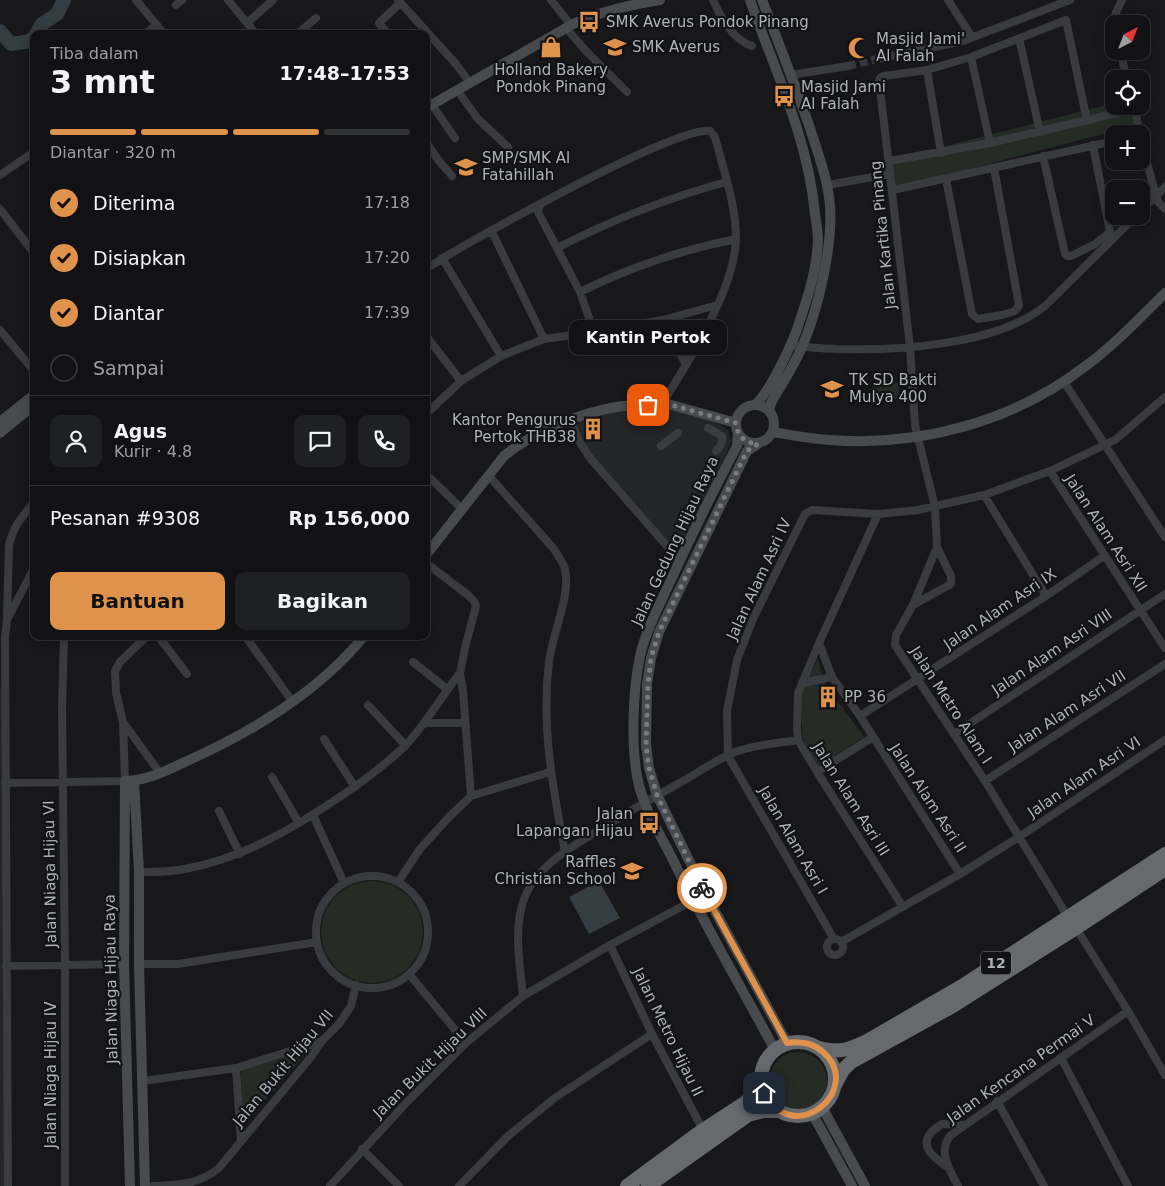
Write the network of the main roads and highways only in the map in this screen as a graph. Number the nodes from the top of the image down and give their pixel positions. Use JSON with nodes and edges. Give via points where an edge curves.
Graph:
{"nodes":[{"id":1,"x":660,"y":0,"type":"edge"},
{"id":2,"x":750,"y":0,"type":"edge"},
{"id":3,"x":762,"y":0,"type":"edge"},
{"id":4,"x":620,"y":2,"type":"edge"},
{"id":5,"x":468,"y":80,"type":"junction"},
{"id":6,"x":799,"y":96,"type":"junction"},
{"id":7,"x":788,"y":101,"type":"junction"},
{"id":8,"x":430,"y":104,"type":"edge"},
{"id":9,"x":430,"y":104,"type":"edge"},
{"id":10,"x":1165,"y":293,"type":"edge"},
{"id":11,"x":30,"y":403,"type":"edge"},
{"id":12,"x":30,"y":404,"type":"edge"},
{"id":13,"x":755,"y":405,"type":"junction"},
{"id":14,"x":770,"y":411,"type":"junction"},
{"id":15,"x":0,"y":422,"type":"edge"},
{"id":16,"x":737,"y":427,"type":"junction"},
{"id":17,"x":773,"y":432,"type":"junction"},
{"id":18,"x":0,"y":433,"type":"edge"},
{"id":19,"x":758,"y":444,"type":"junction"},
{"id":20,"x":430,"y":550,"type":"edge"},
{"id":21,"x":361,"y":640,"type":"edge"},
{"id":22,"x":128,"y":778,"type":"junction"},
{"id":23,"x":1165,"y":854,"type":"edge"},
{"id":24,"x":1165,"y":869,"type":"edge"},
{"id":25,"x":125,"y":920,"type":"junction"},
{"id":26,"x":139,"y":921,"type":"junction"},
{"id":27,"x":1072,"y":922,"type":"junction"},
{"id":28,"x":778,"y":1028,"type":"junction"},
{"id":29,"x":767,"y":1035,"type":"junction"},
{"id":30,"x":781,"y":1047,"type":"junction"},
{"id":31,"x":819,"y":1048,"type":"junction"},
{"id":32,"x":761,"y":1079,"type":"junction"},
{"id":33,"x":835,"y":1085,"type":"junction"},
{"id":34,"x":817,"y":1110,"type":"junction"},
{"id":35,"x":780,"y":1111,"type":"junction"},
{"id":36,"x":832,"y":1126,"type":"junction"},
{"id":37,"x":821,"y":1131,"type":"junction"},
{"id":38,"x":130,"y":1186,"type":"edge"},
{"id":39,"x":145,"y":1186,"type":"edge"},
{"id":40,"x":627,"y":1186,"type":"edge"},
{"id":41,"x":648,"y":1186,"type":"edge"},
{"id":42,"x":852,"y":1186,"type":"edge"},
{"id":43,"x":865,"y":1186,"type":"edge"}],
"edges":[{"from":1,"to":4,"type":"main road"},
{"from":2,"to":7,"type":"main road"},
{"from":3,"to":6,"type":"main road"},
{"from":4,"to":5,"type":"main road","via":[[569,23]]},
{"from":5,"to":8,"type":"main road","via":[[457,90]]},
{"from":5,"to":9,"type":"main road"},
{"from":6,"to":7,"type":"main road"},
{"from":6,"to":14,"type":"main road","via":[[827,185],[830,235],[814,312],[802,347],[771,403]]},
{"from":7,"to":13,"type":"main road","via":[[808,163],[818,240],[805,305],[791,345]]},
{"from":10,"to":17,"type":"main road","via":[[1106,350],[1064,382],[997,416],[917,437],[848,441]]},
{"from":11,"to":15,"type":"main road"},
{"from":12,"to":18,"type":"main road"},
{"from":13,"to":14,"type":"main road"},
{"from":13,"to":16,"type":"main road","via":[[744,408],[737,417]]},
{"from":14,"to":17,"type":"main road","via":[[774,421]]},
{"from":16,"to":19,"type":"main road","via":[[746,441]]},
{"from":16,"to":20,"type":"main road","via":[[668,404],[617,407],[556,426],[519,444],[504,456]]},
{"from":16,"to":29,"type":"main road","name":"Jalan Gedung Hijau Raya","via":[[737,446],[648,629],[640,656],[634,715],[635,751],[644,803],[692,901]]},
{"from":17,"to":19,"type":"main road"},
{"from":19,"to":28,"type":"main road","name":"Jalan Gedung Hijau Raya","via":[[747,451],[659,632],[648,684],[646,745],[657,795],[705,893]]},
{"from":21,"to":22,"type":"main road","via":[[292,701],[246,732],[160,774]]},
{"from":22,"to":25,"type":"main road","name":"Jalan Niaga Hijau Raya"},
{"from":22,"to":26,"type":"main road","name":"Jalan Niaga Hijau Raya","via":[[136,818]]},
{"from":23,"to":27,"type":"highway","number":"12"},
{"from":24,"to":27,"type":"highway","number":"12"},
{"from":25,"to":26,"type":"main road"},
{"from":25,"to":38,"type":"main road","name":"Jalan Niaga Hijau Raya"},
{"from":26,"to":39,"type":"main road","name":"Jalan Niaga Hijau Raya"},
{"from":27,"to":31,"type":"highway","number":"12","via":[[867,1041],[836,1052]]},
{"from":27,"to":33,"type":"highway","number":"12","via":[[950,1007],[851,1062],[842,1070]]},
{"from":28,"to":29,"type":"main road","via":[[775,1033]]},
{"from":28,"to":30,"type":"main road","name":"Jalan Gedung Hijau Raya"},
{"from":29,"to":30,"type":"main road","name":"Jalan Gedung Hijau Raya"},
{"from":30,"to":31,"type":"highway","number":"12","via":[[800,1042]]},
{"from":30,"to":32,"type":"highway","via":[[765,1063]]},
{"from":31,"to":33,"type":"highway","via":[[832,1064]]},
{"from":32,"to":35,"type":"highway","via":[[768,1100]]},
{"from":32,"to":40,"type":"highway","via":[[746,1102]]},
{"from":33,"to":34,"type":"highway","number":"12","via":[[830,1097]]},
{"from":34,"to":35,"type":"highway","via":[[799,1116]]},
{"from":34,"to":36,"type":"main road"},
{"from":34,"to":37,"type":"main road"},
{"from":35,"to":41,"type":"highway","via":[[748,1115]]},
{"from":36,"to":37,"type":"main road"},
{"from":36,"to":43,"type":"main road"},
{"from":37,"to":42,"type":"main road"}]}
